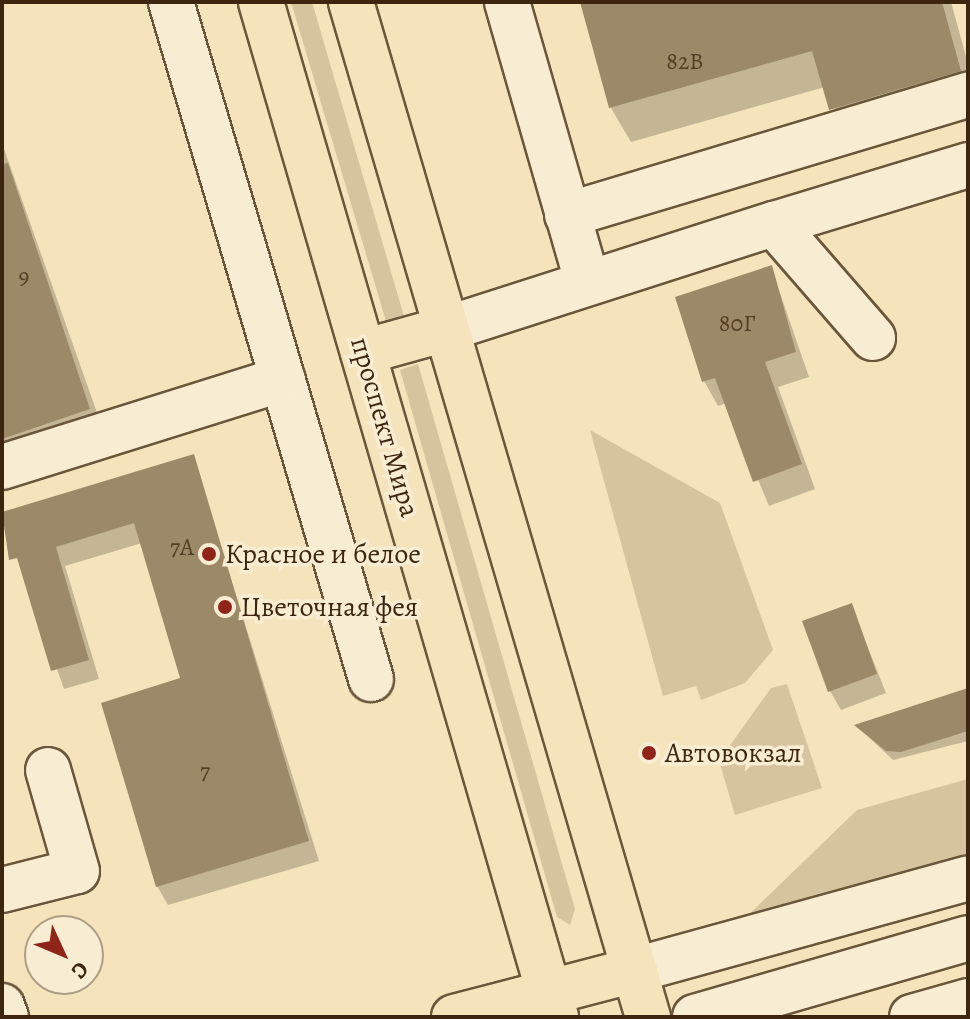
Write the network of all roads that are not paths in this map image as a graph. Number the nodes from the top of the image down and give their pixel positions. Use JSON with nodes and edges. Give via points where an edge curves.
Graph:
{"nodes":[{"id":1,"x":171,"y":2,"type":"edge"},
{"id":2,"x":261,"y":2,"type":"edge"},
{"id":3,"x":351,"y":2,"type":"edge"},
{"id":4,"x":507,"y":2,"type":"edge"},
{"id":5,"x":968,"y":95,"type":"edge"},
{"id":6,"x":968,"y":165,"type":"edge"},
{"id":7,"x":567,"y":215,"type":"junction"},
{"id":8,"x":774,"y":224,"type":"junction"},
{"id":9,"x":587,"y":281,"type":"junction"},
{"id":10,"x":446,"y":329,"type":"junction"},
{"id":11,"x":873,"y":338,"type":"dead end"},
{"id":12,"x":363,"y":352,"type":"junction"},
{"id":13,"x":282,"y":379,"type":"junction"},
{"id":14,"x":2,"y":467,"type":"edge"},
{"id":15,"x":371,"y":679,"type":"dead end"},
{"id":16,"x":48,"y":770,"type":"dead end"},
{"id":17,"x":968,"y":878,"type":"edge"},
{"id":18,"x":2,"y":890,"type":"edge"},
{"id":19,"x":968,"y":938,"type":"edge"},
{"id":20,"x":635,"y":970,"type":"junction"},
{"id":21,"x":968,"y":1001,"type":"edge"},
{"id":22,"x":552,"y":1004,"type":"edge"},
{"id":23,"x":2,"y":1006,"type":"edge"},
{"id":24,"x":6,"y":1017,"type":"edge"},
{"id":25,"x":454,"y":1017,"type":"edge"},
{"id":26,"x":648,"y":1017,"type":"edge"},
{"id":27,"x":695,"y":1017,"type":"edge"},
{"id":28,"x":912,"y":1017,"type":"edge"}],
"edges":[{"from":1,"to":13,"type":"lane"},
{"from":2,"to":12,"type":"main road","name":"проспект Мира"},
{"from":3,"to":10,"type":"main road"},
{"from":4,"to":7,"type":"lane"},
{"from":5,"to":7,"type":"lane"},
{"from":6,"to":8,"type":"lane"},
{"from":7,"to":9,"type":"lane"},
{"from":8,"to":9,"type":"lane"},
{"from":8,"to":11,"type":"lane"},
{"from":9,"to":10,"type":"lane"},
{"from":10,"to":12,"type":"main road"},
{"from":10,"to":20,"type":"main road"},
{"from":12,"to":22,"type":"main road","name":"проспект Мира"},
{"from":13,"to":14,"type":"lane"},
{"from":13,"to":15,"type":"lane"},
{"from":16,"to":18,"type":"lane","via":[[77,871]]},
{"from":17,"to":20,"type":"lane"},
{"from":19,"to":27,"type":"lane"},
{"from":20,"to":22,"type":"main road"},
{"from":20,"to":26,"type":"main road"},
{"from":21,"to":28,"type":"lane"},
{"from":22,"to":25,"type":"main road"},
{"from":23,"to":24,"type":"lane"}]}
